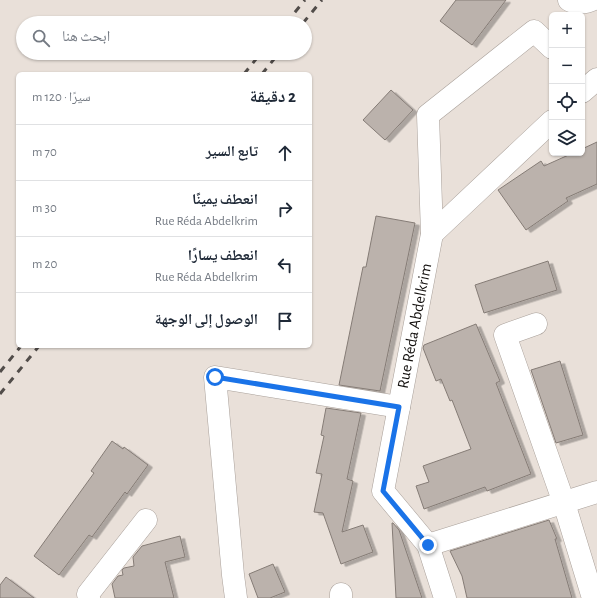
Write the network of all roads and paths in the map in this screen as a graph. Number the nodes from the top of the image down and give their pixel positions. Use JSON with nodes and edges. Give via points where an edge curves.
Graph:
{"nodes":[{"id":1,"x":569,"y":0,"type":"edge"},
{"id":2,"x":592,"y":0,"type":"edge"},
{"id":3,"x":549,"y":45,"type":"edge"},
{"id":4,"x":549,"y":124,"type":"edge"},
{"id":5,"x":432,"y":234,"type":"junction"},
{"id":6,"x":536,"y":324,"type":"dead end"},
{"id":7,"x":399,"y":407,"type":"junction"},
{"id":8,"x":597,"y":492,"type":"edge"},
{"id":9,"x":564,"y":503,"type":"junction"},
{"id":10,"x":146,"y":520,"type":"dead end"},
{"id":11,"x":428,"y":545,"type":"junction"},
{"id":12,"x":88,"y":598,"type":"edge"},
{"id":13,"x":236,"y":598,"type":"edge"},
{"id":14,"x":445,"y":598,"type":"edge"},
{"id":15,"x":593,"y":598,"type":"edge"}],
"edges":[{"from":1,"to":2,"type":"street","via":[[573,3]]},
{"from":3,"to":5,"type":"street","name":"Rue Réda Abdelkrim","via":[[534,31],[428,115]]},
{"from":4,"to":5,"type":"street"},
{"from":5,"to":7,"type":"street","name":"Rue Réda Abdelkrim"},
{"from":6,"to":9,"type":"street","via":[[505,335]]},
{"from":7,"to":11,"type":"street","name":"Rue Réda Abdelkrim","via":[[383,491]]},
{"from":7,"to":13,"type":"street","via":[[215,377]]},
{"from":8,"to":9,"type":"street"},
{"from":9,"to":11,"type":"street"},
{"from":9,"to":15,"type":"street"},
{"from":10,"to":12,"type":"street","via":[[88,594]]},
{"from":11,"to":14,"type":"street"}]}
